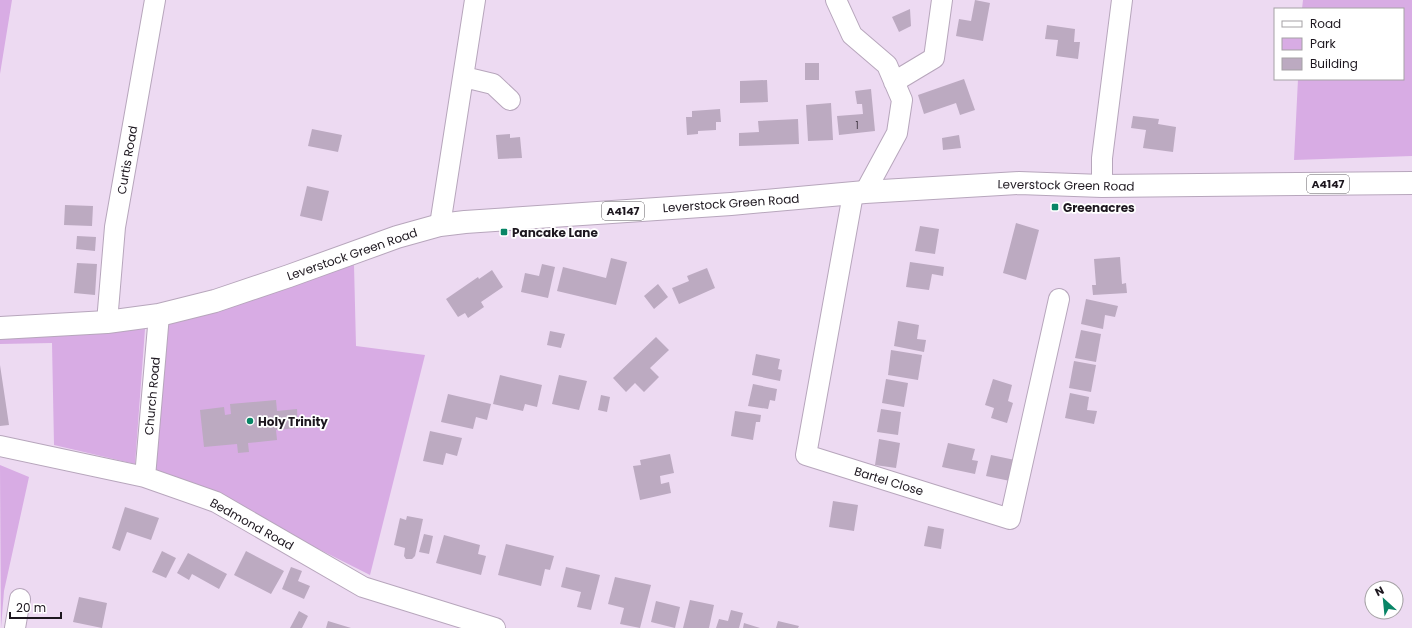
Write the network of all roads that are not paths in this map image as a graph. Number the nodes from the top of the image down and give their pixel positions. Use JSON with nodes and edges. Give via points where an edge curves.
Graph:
{"nodes":[{"id":1,"x":155,"y":0,"type":"edge"},
{"id":2,"x":475,"y":0,"type":"edge"},
{"id":3,"x":836,"y":0,"type":"edge"},
{"id":4,"x":942,"y":0,"type":"edge"},
{"id":5,"x":1122,"y":0,"type":"edge"},
{"id":6,"x":464,"y":76,"type":"junction"},
{"id":7,"x":894,"y":82,"type":"junction"},
{"id":8,"x":510,"y":100,"type":"dead end"},
{"id":9,"x":1412,"y":183,"type":"edge"},
{"id":10,"x":1102,"y":186,"type":"junction"},
{"id":11,"x":859,"y":193,"type":"junction"},
{"id":12,"x":440,"y":225,"type":"junction"},
{"id":13,"x":1059,"y":299,"type":"dead end"},
{"id":14,"x":159,"y":315,"type":"junction"},
{"id":15,"x":107,"y":322,"type":"junction"},
{"id":16,"x":0,"y":328,"type":"edge"},
{"id":17,"x":0,"y":446,"type":"edge"},
{"id":18,"x":145,"y":477,"type":"junction"},
{"id":19,"x":20,"y":599,"type":"dead end"},
{"id":20,"x":15,"y":628,"type":"edge"},
{"id":21,"x":495,"y":628,"type":"edge"}],
"edges":[{"from":1,"to":15,"type":"street","name":"Curtis Road","via":[[115,227]]},
{"from":2,"to":6,"type":"street"},
{"from":3,"to":7,"type":"street","via":[[852,35],[887,64]]},
{"from":4,"to":7,"type":"street","via":[[934,58]]},
{"from":5,"to":10,"type":"street","via":[[1102,158]]},
{"from":6,"to":8,"type":"street","via":[[493,84]]},
{"from":6,"to":12,"type":"street"},
{"from":7,"to":11,"type":"street","via":[[902,100],[897,133]]},
{"from":9,"to":10,"type":"main road","name":"Leverstock Green Road","number":"A4147"},
{"from":10,"to":11,"type":"main road","name":"Leverstock Green Road","number":"A4147","via":[[1019,182]]},
{"from":11,"to":12,"type":"main road","name":"Leverstock Green Road","number":"A4147"},
{"from":11,"to":13,"type":"street","name":"Bartel Close","via":[[806,455],[1010,519]]},
{"from":12,"to":14,"type":"main road","name":"Leverstock Green Road","number":"A4147","via":[[397,236],[215,301]]},
{"from":14,"to":15,"type":"main road","name":"Leverstock Green Road","number":"A4147"},
{"from":14,"to":18,"type":"street","name":"Church Road"},
{"from":15,"to":16,"type":"main road","name":"Leverstock Green Road","number":"A4147"},
{"from":17,"to":18,"type":"street","name":"Bedmond Road"},
{"from":18,"to":21,"type":"street","name":"Bedmond Road","via":[[216,502],[363,587]]},
{"from":19,"to":20,"type":"street"}]}
